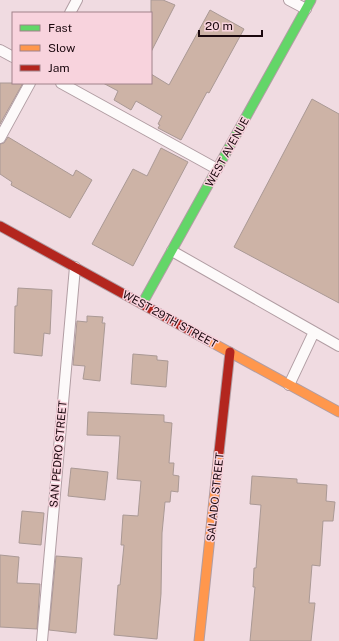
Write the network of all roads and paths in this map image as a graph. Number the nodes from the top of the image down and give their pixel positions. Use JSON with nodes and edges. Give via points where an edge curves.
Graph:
{"nodes":[{"id":1,"x":78,"y":0,"type":"edge"},
{"id":2,"x":289,"y":0,"type":"edge"},
{"id":3,"x":311,"y":0,"type":"edge"},
{"id":4,"x":306,"y":9,"type":"junction"},
{"id":5,"x":71,"y":12,"type":"edge"},
{"id":6,"x":0,"y":50,"type":"edge"},
{"id":7,"x":12,"y":56,"type":"edge"},
{"id":8,"x":29,"y":84,"type":"edge"},
{"id":9,"x":63,"y":84,"type":"edge"},
{"id":10,"x":0,"y":138,"type":"edge"},
{"id":11,"x":217,"y":169,"type":"junction"},
{"id":12,"x":0,"y":226,"type":"edge"},
{"id":13,"x":172,"y":251,"type":"junction"},
{"id":14,"x":75,"y":268,"type":"junction"},
{"id":15,"x":142,"y":304,"type":"junction"},
{"id":16,"x":314,"y":332,"type":"junction"},
{"id":17,"x":339,"y":346,"type":"edge"},
{"id":18,"x":230,"y":352,"type":"junction"},
{"id":19,"x":289,"y":385,"type":"junction"},
{"id":20,"x":339,"y":412,"type":"edge"},
{"id":21,"x":42,"y":641,"type":"edge"},
{"id":22,"x":199,"y":641,"type":"edge"}],
"edges":[{"from":1,"to":5,"type":"lane"},
{"from":2,"to":4,"type":"lane"},
{"from":3,"to":4,"type":"street","name":"WEST AVENUE"},
{"from":4,"to":11,"type":"street","name":"WEST AVENUE"},
{"from":6,"to":7,"type":"lane"},
{"from":8,"to":10,"type":"lane"},
{"from":9,"to":11,"type":"lane"},
{"from":11,"to":13,"type":"street","name":"WEST AVENUE"},
{"from":12,"to":14,"type":"street","name":"WEST 29TH STREET"},
{"from":13,"to":15,"type":"street","name":"WEST AVENUE"},
{"from":13,"to":16,"type":"lane"},
{"from":14,"to":15,"type":"street","name":"WEST 29TH STREET"},
{"from":14,"to":21,"type":"lane","name":"SAN PEDRO STREET"},
{"from":15,"to":18,"type":"street","name":"WEST 29TH STREET"},
{"from":16,"to":17,"type":"lane"},
{"from":16,"to":19,"type":"lane"},
{"from":18,"to":19,"type":"street","name":"WEST 29TH STREET"},
{"from":18,"to":22,"type":"street","name":"SALADO STREET"},
{"from":19,"to":20,"type":"street","name":"WEST 29TH STREET"}]}
